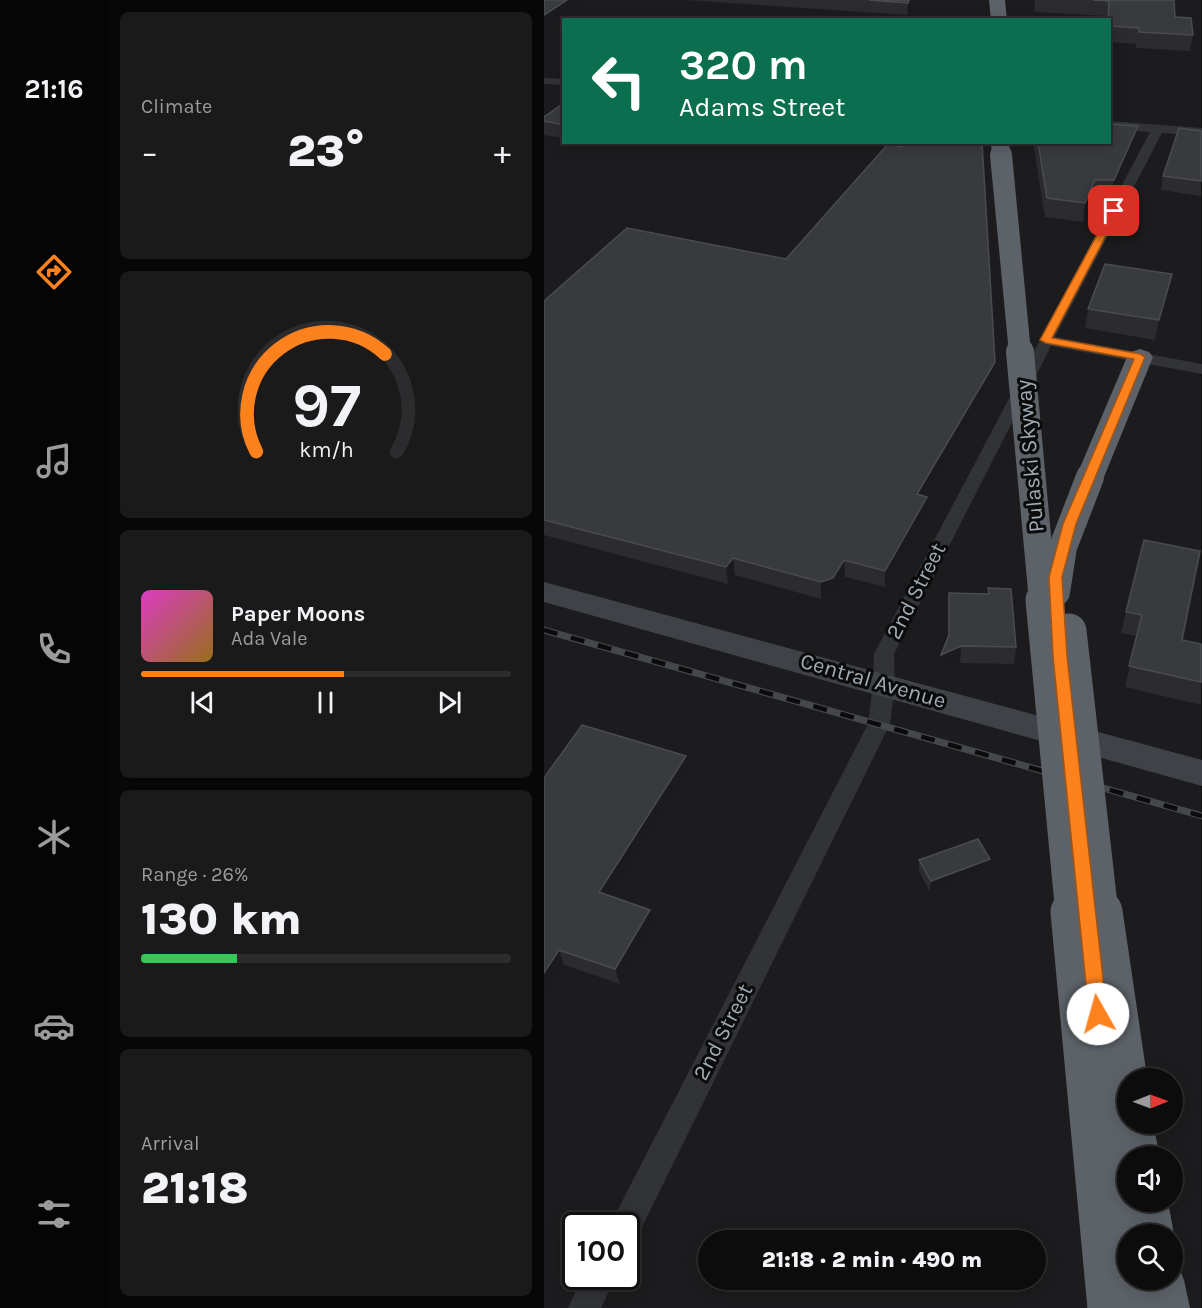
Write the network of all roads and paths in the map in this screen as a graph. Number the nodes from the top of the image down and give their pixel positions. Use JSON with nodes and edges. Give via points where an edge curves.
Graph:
{"nodes":[{"id":1,"x":987,"y":0,"type":"edge"},
{"id":2,"x":997,"y":0,"type":"edge"},
{"id":3,"x":989,"y":18,"type":"edge"},
{"id":4,"x":999,"y":18,"type":"edge"},
{"id":5,"x":544,"y":81,"type":"edge"},
{"id":6,"x":562,"y":82,"type":"edge"},
{"id":7,"x":1111,"y":124,"type":"edge"},
{"id":8,"x":1158,"y":128,"type":"junction"},
{"id":9,"x":1201,"y":132,"type":"edge"},
{"id":10,"x":1000,"y":144,"type":"edge"},
{"id":11,"x":1013,"y":144,"type":"edge"},
{"id":12,"x":1046,"y":340,"type":"junction"},
{"id":13,"x":1140,"y":357,"type":"junction"},
{"id":14,"x":1201,"y":369,"type":"edge"},
{"id":15,"x":544,"y":592,"type":"edge"},
{"id":16,"x":884,"y":684,"type":"junction"},
{"id":17,"x":1201,"y":773,"type":"edge"},
{"id":18,"x":1123,"y":1068,"type":"edge"},
{"id":19,"x":633,"y":1212,"type":"edge"},
{"id":20,"x":1126,"y":1224,"type":"edge"},
{"id":21,"x":593,"y":1290,"type":"edge"},
{"id":22,"x":1134,"y":1290,"type":"edge"},
{"id":23,"x":1161,"y":1290,"type":"edge"},
{"id":24,"x":584,"y":1308,"type":"edge"},
{"id":25,"x":1110,"y":1308,"type":"edge"},
{"id":26,"x":1137,"y":1308,"type":"edge"},
{"id":27,"x":1165,"y":1308,"type":"edge"}],
"edges":[{"from":1,"to":3,"type":"highway"},
{"from":2,"to":4,"type":"highway"},
{"from":5,"to":6,"type":"street"},
{"from":7,"to":8,"type":"street"},
{"from":8,"to":9,"type":"street"},
{"from":8,"to":12,"type":"street","name":"2nd Street"},
{"from":10,"to":25,"type":"highway","name":"Pulaski Skyway","bridge":true},
{"from":11,"to":18,"type":"highway","name":"Pulaski Skyway","bridge":true,"via":[[1104,944]]},
{"from":12,"to":13,"type":"street"},
{"from":12,"to":16,"type":"street","name":"2nd Street","via":[[884,654]]},
{"from":13,"to":14,"type":"street"},
{"from":13,"to":20,"type":"highway","bridge":true,"via":[[1069,524],[1056,577],[1056,618],[1084,896]]},
{"from":15,"to":16,"type":"main road","name":"Central Avenue"},
{"from":16,"to":17,"type":"main road","name":"Central Avenue"},
{"from":16,"to":19,"type":"street","name":"2nd Street","via":[[879,724]]},
{"from":21,"to":24,"type":"street"},
{"from":22,"to":26,"type":"highway"},
{"from":23,"to":27,"type":"highway"}]}
